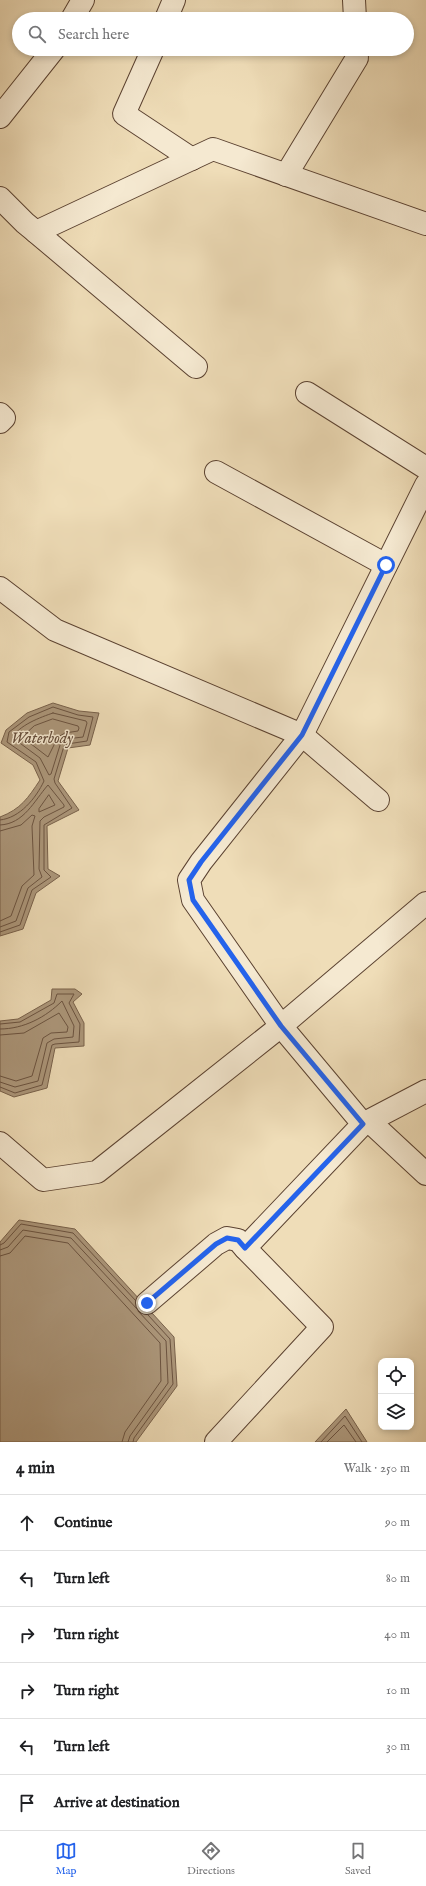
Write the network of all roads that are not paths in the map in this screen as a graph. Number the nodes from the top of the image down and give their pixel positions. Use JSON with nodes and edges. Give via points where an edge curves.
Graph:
{"nodes":[{"id":1,"x":83,"y":0,"type":"edge"},
{"id":2,"x":174,"y":0,"type":"edge"},
{"id":3,"x":354,"y":0,"type":"edge"},
{"id":4,"x":76,"y":12,"type":"edge"},
{"id":5,"x":169,"y":12,"type":"edge"},
{"id":6,"x":355,"y":12,"type":"edge"},
{"id":7,"x":48,"y":56,"type":"edge"},
{"id":8,"x":150,"y":56,"type":"edge"},
{"id":9,"x":356,"y":56,"type":"edge"},
{"id":10,"x":0,"y":117,"type":"edge"},
{"id":11,"x":192,"y":159,"type":"junction"},
{"id":12,"x":286,"y":176,"type":"junction"},
{"id":13,"x":0,"y":198,"type":"edge"},
{"id":14,"x":426,"y":224,"type":"edge"},
{"id":15,"x":36,"y":232,"type":"junction"},
{"id":16,"x":196,"y":367,"type":"dead end"},
{"id":17,"x":307,"y":392,"type":"dead end"},
{"id":18,"x":0,"y":414,"type":"edge"},
{"id":19,"x":0,"y":422,"type":"edge"},
{"id":20,"x":426,"y":468,"type":"edge"},
{"id":21,"x":216,"y":472,"type":"dead end"},
{"id":22,"x":426,"y":485,"type":"edge"},
{"id":23,"x":386,"y":565,"type":"junction"},
{"id":24,"x":0,"y":588,"type":"edge"},
{"id":25,"x":302,"y":735,"type":"junction"},
{"id":26,"x":378,"y":800,"type":"dead end"},
{"id":27,"x":426,"y":903,"type":"edge"},
{"id":28,"x":281,"y":1026,"type":"junction"},
{"id":29,"x":426,"y":1091,"type":"edge"},
{"id":30,"x":366,"y":1123,"type":"junction"},
{"id":31,"x":0,"y":1143,"type":"edge"},
{"id":32,"x":426,"y":1174,"type":"edge"},
{"id":33,"x":245,"y":1248,"type":"junction"},
{"id":34,"x":147,"y":1303,"type":"dead end"},
{"id":35,"x":216,"y":1442,"type":"edge"}],
"edges":[{"from":1,"to":4,"type":"street"},
{"from":2,"to":5,"type":"street"},
{"from":3,"to":6,"type":"street"},
{"from":7,"to":10,"type":"street"},
{"from":8,"to":11,"type":"street","via":[[124,114]]},
{"from":9,"to":12,"type":"street"},
{"from":11,"to":12,"type":"street","via":[[213,149]]},
{"from":11,"to":15,"type":"street"},
{"from":12,"to":14,"type":"street"},
{"from":13,"to":15,"type":"street"},
{"from":15,"to":16,"type":"street"},
{"from":17,"to":20,"type":"street"},
{"from":18,"to":19,"type":"street","via":[[4,418]]},
{"from":21,"to":23,"type":"street"},
{"from":22,"to":23,"type":"street"},
{"from":23,"to":25,"type":"street"},
{"from":24,"to":25,"type":"street","via":[[55,630]]},
{"from":25,"to":26,"type":"street"},
{"from":25,"to":28,"type":"street","via":[[189,880],[193,900]]},
{"from":27,"to":28,"type":"street"},
{"from":28,"to":30,"type":"street"},
{"from":28,"to":31,"type":"street","via":[[97,1172],[42,1180]]},
{"from":29,"to":30,"type":"street"},
{"from":30,"to":32,"type":"street"},
{"from":30,"to":33,"type":"street"},
{"from":33,"to":34,"type":"street","via":[[238,1240],[227,1238],[216,1244]]},
{"from":33,"to":35,"type":"street","via":[[322,1327]]}]}
